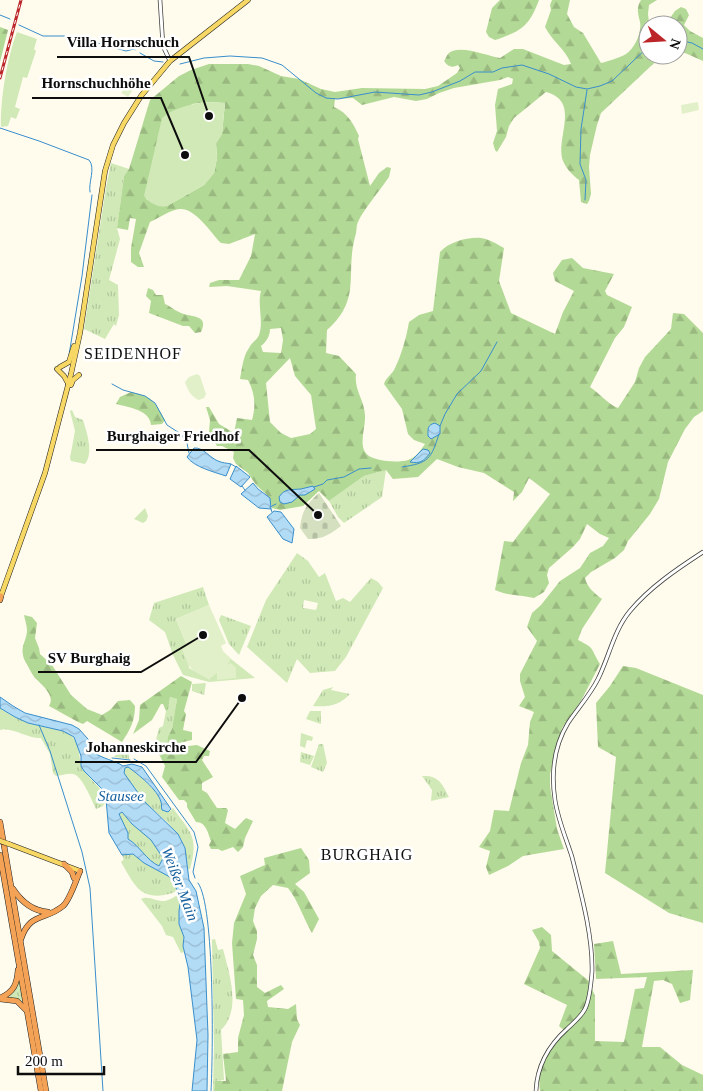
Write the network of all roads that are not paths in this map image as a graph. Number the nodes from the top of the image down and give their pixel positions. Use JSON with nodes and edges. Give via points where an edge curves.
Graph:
{"nodes":[{"id":1,"x":160,"y":0,"type":"edge"},
{"id":2,"x":248,"y":0,"type":"edge"},
{"id":3,"x":170,"y":61,"type":"junction"},
{"id":4,"x":80,"y":333,"type":"junction"},
{"id":5,"x":79,"y":375,"type":"dead end"},
{"id":6,"x":68,"y":388,"type":"junction"},
{"id":7,"x":703,"y":552,"type":"edge"},
{"id":8,"x":1,"y":598,"type":"edge"},
{"id":9,"x":0,"y":822,"type":"edge"},
{"id":10,"x":0,"y":841,"type":"edge"},
{"id":11,"x":0,"y":855,"type":"edge"},
{"id":12,"x":64,"y":864,"type":"junction"},
{"id":13,"x":79,"y":870,"type":"joint"},
{"id":14,"x":74,"y":881,"type":"junction"},
{"id":15,"x":11,"y":886,"type":"junction"},
{"id":16,"x":51,"y":912,"type":"junction"},
{"id":17,"x":20,"y":942,"type":"junction"},
{"id":18,"x":18,"y":959,"type":"junction"},
{"id":19,"x":0,"y":999,"type":"edge"},
{"id":20,"x":27,"y":1012,"type":"junction"},
{"id":21,"x":41,"y":1091,"type":"edge"},
{"id":22,"x":46,"y":1091,"type":"edge"},
{"id":23,"x":536,"y":1091,"type":"edge"}],
"edges":[{"from":1,"to":3,"type":"street","via":[[163,46]]},
{"from":2,"to":3,"type":"main road"},
{"from":3,"to":4,"type":"main road","via":[[141,96],[113,145],[105,171]]},
{"from":4,"to":6,"type":"main road"},
{"from":4,"to":6,"type":"main road","via":[[70,360],[58,368]]},
{"from":5,"to":6,"type":"main road"},
{"from":6,"to":8,"type":"main road","via":[[45,473]]},
{"from":7,"to":23,"type":"street","via":[[665,578],[629,612],[597,680],[564,730],[557,749],[552,776],[555,799],[588,928],[592,972],[586,1007],[547,1051]]},
{"from":9,"to":15,"type":"highway"},
{"from":10,"to":12,"type":"main road","bridge":true},
{"from":11,"to":18,"type":"highway"},
{"from":12,"to":13,"type":"main road"},
{"from":12,"to":14,"type":"highway","via":[[72,872]]},
{"from":13,"to":14,"type":"highway"},
{"from":14,"to":16,"type":"highway","via":[[67,901]]},
{"from":15,"to":16,"type":"highway","via":[[29,906]]},
{"from":15,"to":17,"type":"highway"},
{"from":16,"to":17,"type":"highway","via":[[31,922]]},
{"from":17,"to":22,"type":"highway"},
{"from":18,"to":19,"type":"highway","via":[[15,986]]},
{"from":18,"to":20,"type":"highway"},
{"from":19,"to":20,"type":"highway","via":[[17,1001]]},
{"from":20,"to":21,"type":"highway"}]}
